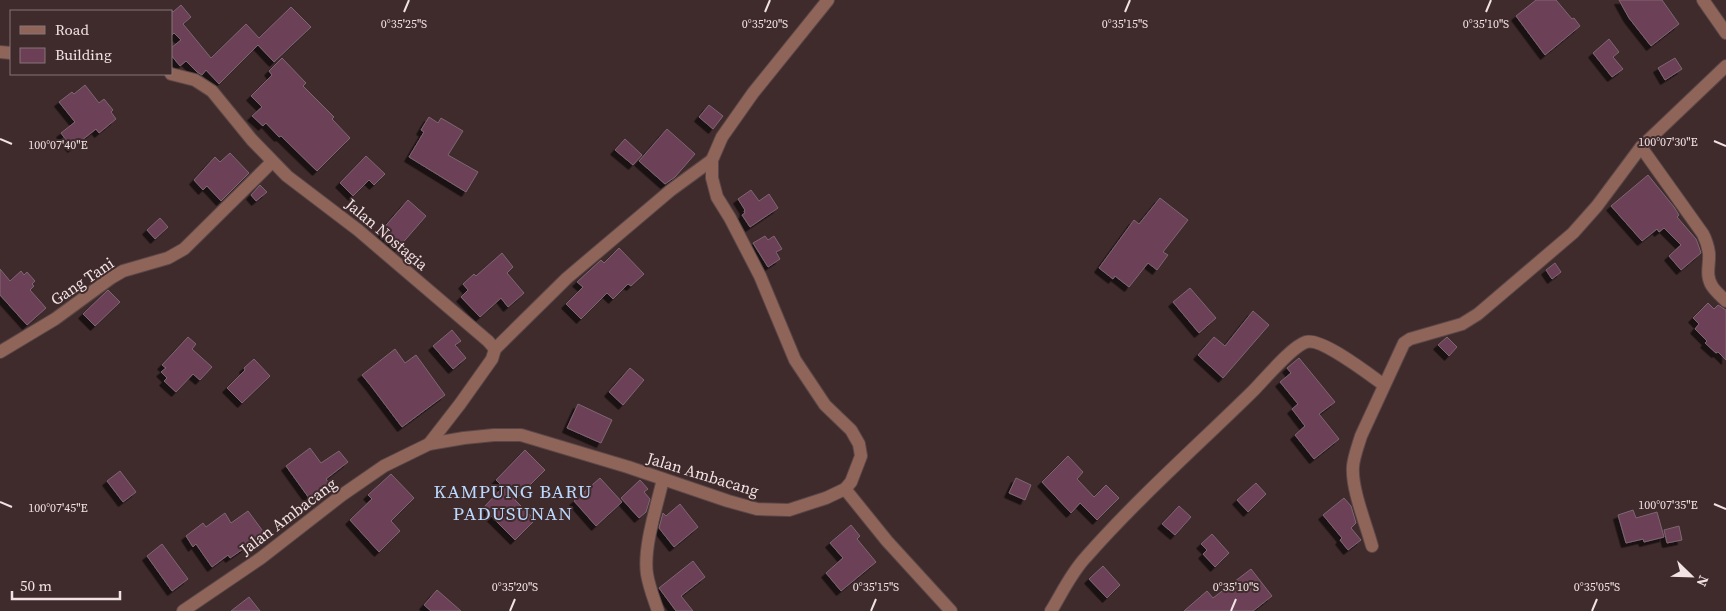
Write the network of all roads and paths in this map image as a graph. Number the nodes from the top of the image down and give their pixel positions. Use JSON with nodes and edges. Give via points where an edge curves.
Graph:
{"nodes":[{"id":1,"x":828,"y":0,"type":"edge"},
{"id":2,"x":1703,"y":0,"type":"edge"},
{"id":3,"x":1726,"y":33,"type":"edge"},
{"id":4,"x":1726,"y":66,"type":"edge"},
{"id":5,"x":172,"y":74,"type":"edge"},
{"id":6,"x":1641,"y":147,"type":"junction"},
{"id":7,"x":712,"y":160,"type":"junction"},
{"id":8,"x":272,"y":162,"type":"junction"},
{"id":9,"x":1726,"y":301,"type":"edge"},
{"id":10,"x":495,"y":349,"type":"junction"},
{"id":11,"x":0,"y":352,"type":"edge"},
{"id":12,"x":1384,"y":385,"type":"junction"},
{"id":13,"x":429,"y":444,"type":"junction"},
{"id":14,"x":662,"y":479,"type":"junction"},
{"id":15,"x":845,"y":489,"type":"junction"},
{"id":16,"x":1372,"y":546,"type":"dead end"},
{"id":17,"x":183,"y":611,"type":"edge"},
{"id":18,"x":658,"y":611,"type":"edge"},
{"id":19,"x":951,"y":611,"type":"edge"},
{"id":20,"x":1051,"y":611,"type":"edge"}],
"edges":[{"from":1,"to":7,"type":"street","via":[[753,93],[722,137]]},
{"from":2,"to":3,"type":"street"},
{"from":4,"to":6,"type":"street"},
{"from":5,"to":8,"type":"street","name":"Jalan Nostagia","via":[[195,80],[212,91]]},
{"from":6,"to":9,"type":"street","via":[[1703,234],[1709,253],[1709,280]]},
{"from":6,"to":12,"type":"street","via":[[1579,227],[1478,314],[1462,324],[1404,343]]},
{"from":7,"to":10,"type":"street","via":[[671,190],[567,278]]},
{"from":7,"to":15,"type":"street","via":[[717,197],[760,276],[795,360],[825,405],[851,430],[858,444],[861,456]]},
{"from":8,"to":10,"type":"street","name":"Jalan Nostagia","via":[[400,266]]},
{"from":8,"to":11,"type":"street","name":"Gang Tani","via":[[184,249],[168,258],[117,275],[55,319]]},
{"from":10,"to":13,"type":"street","via":[[487,366]]},
{"from":12,"to":16,"type":"street","via":[[1361,436],[1353,467]]},
{"from":12,"to":20,"type":"street","via":[[1324,345],[1305,342],[1283,359],[1085,558]]},
{"from":13,"to":14,"type":"street","name":"Jalan Ambacang","via":[[494,435],[521,435]]},
{"from":13,"to":17,"type":"street","name":"Jalan Ambacang","via":[[384,466],[261,558]]},
{"from":14,"to":15,"type":"street","name":"Jalan Ambacang","via":[[728,501],[774,510],[804,506]]},
{"from":14,"to":18,"type":"street","via":[[646,556],[650,588]]},
{"from":15,"to":19,"type":"street","via":[[887,542]]}]}
